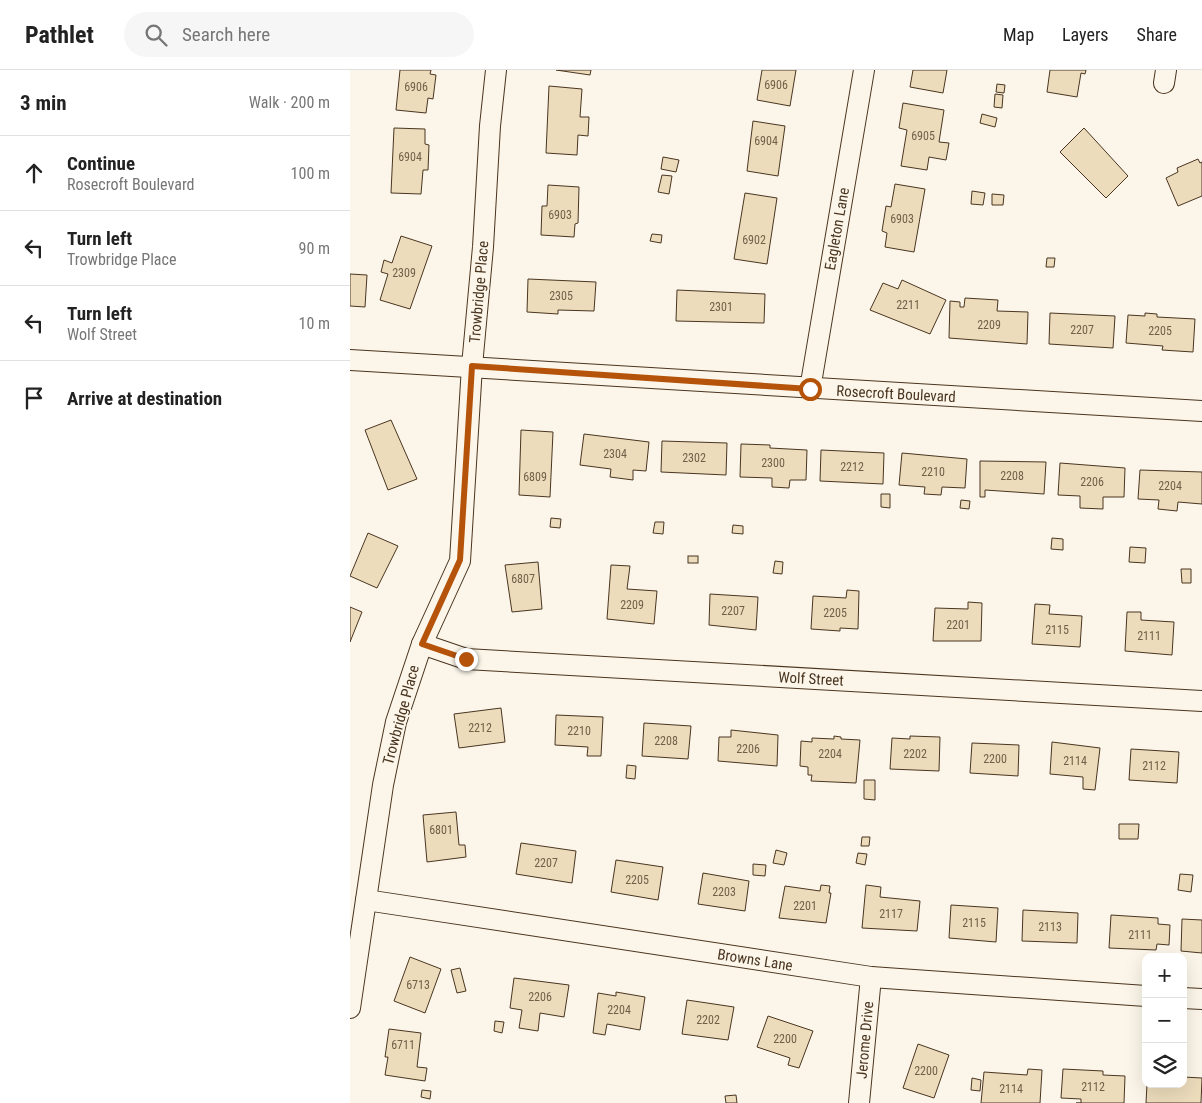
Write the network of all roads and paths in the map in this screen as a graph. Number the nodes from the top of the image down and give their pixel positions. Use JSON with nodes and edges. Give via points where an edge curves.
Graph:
{"nodes":[{"id":1,"x":496,"y":70,"type":"edge"},
{"id":2,"x":864,"y":70,"type":"edge"},
{"id":3,"x":350,"y":360,"type":"edge"},
{"id":4,"x":472,"y":366,"type":"junction"},
{"id":5,"x":810,"y":389,"type":"junction"},
{"id":6,"x":1202,"y":411,"type":"edge"},
{"id":7,"x":422,"y":644,"type":"junction"},
{"id":8,"x":1202,"y":701,"type":"edge"},
{"id":9,"x":366,"y":900,"type":"junction"},
{"id":10,"x":871,"y":977,"type":"junction"},
{"id":11,"x":1142,"y":996,"type":"edge"},
{"id":12,"x":1187,"y":998,"type":"edge"},
{"id":13,"x":1202,"y":999,"type":"edge"},
{"id":14,"x":350,"y":1008,"type":"edge"},
{"id":15,"x":860,"y":1103,"type":"edge"}],
"edges":[{"from":1,"to":4,"type":"street","name":"Trowbridge Place"},
{"from":2,"to":5,"type":"street","name":"Eagleton Lane"},
{"from":3,"to":4,"type":"street","name":"Rosecroft Boulevard"},
{"from":4,"to":5,"type":"street","name":"Rosecroft Boulevard"},
{"from":4,"to":7,"type":"street","name":"Trowbridge Place","via":[[460,560]]},
{"from":5,"to":6,"type":"street","name":"Rosecroft Boulevard"},
{"from":7,"to":8,"type":"street","name":"Wolf Street","via":[[466,659]]},
{"from":7,"to":9,"type":"street","name":"Trowbridge Place","via":[[396,722]]},
{"from":9,"to":10,"type":"street","name":"Browns Lane"},
{"from":9,"to":14,"type":"street","name":"Trowbridge Place"},
{"from":10,"to":11,"type":"street","name":"Browns Lane"},
{"from":10,"to":15,"type":"street","name":"Jerome Drive"},
{"from":12,"to":13,"type":"street"}]}
